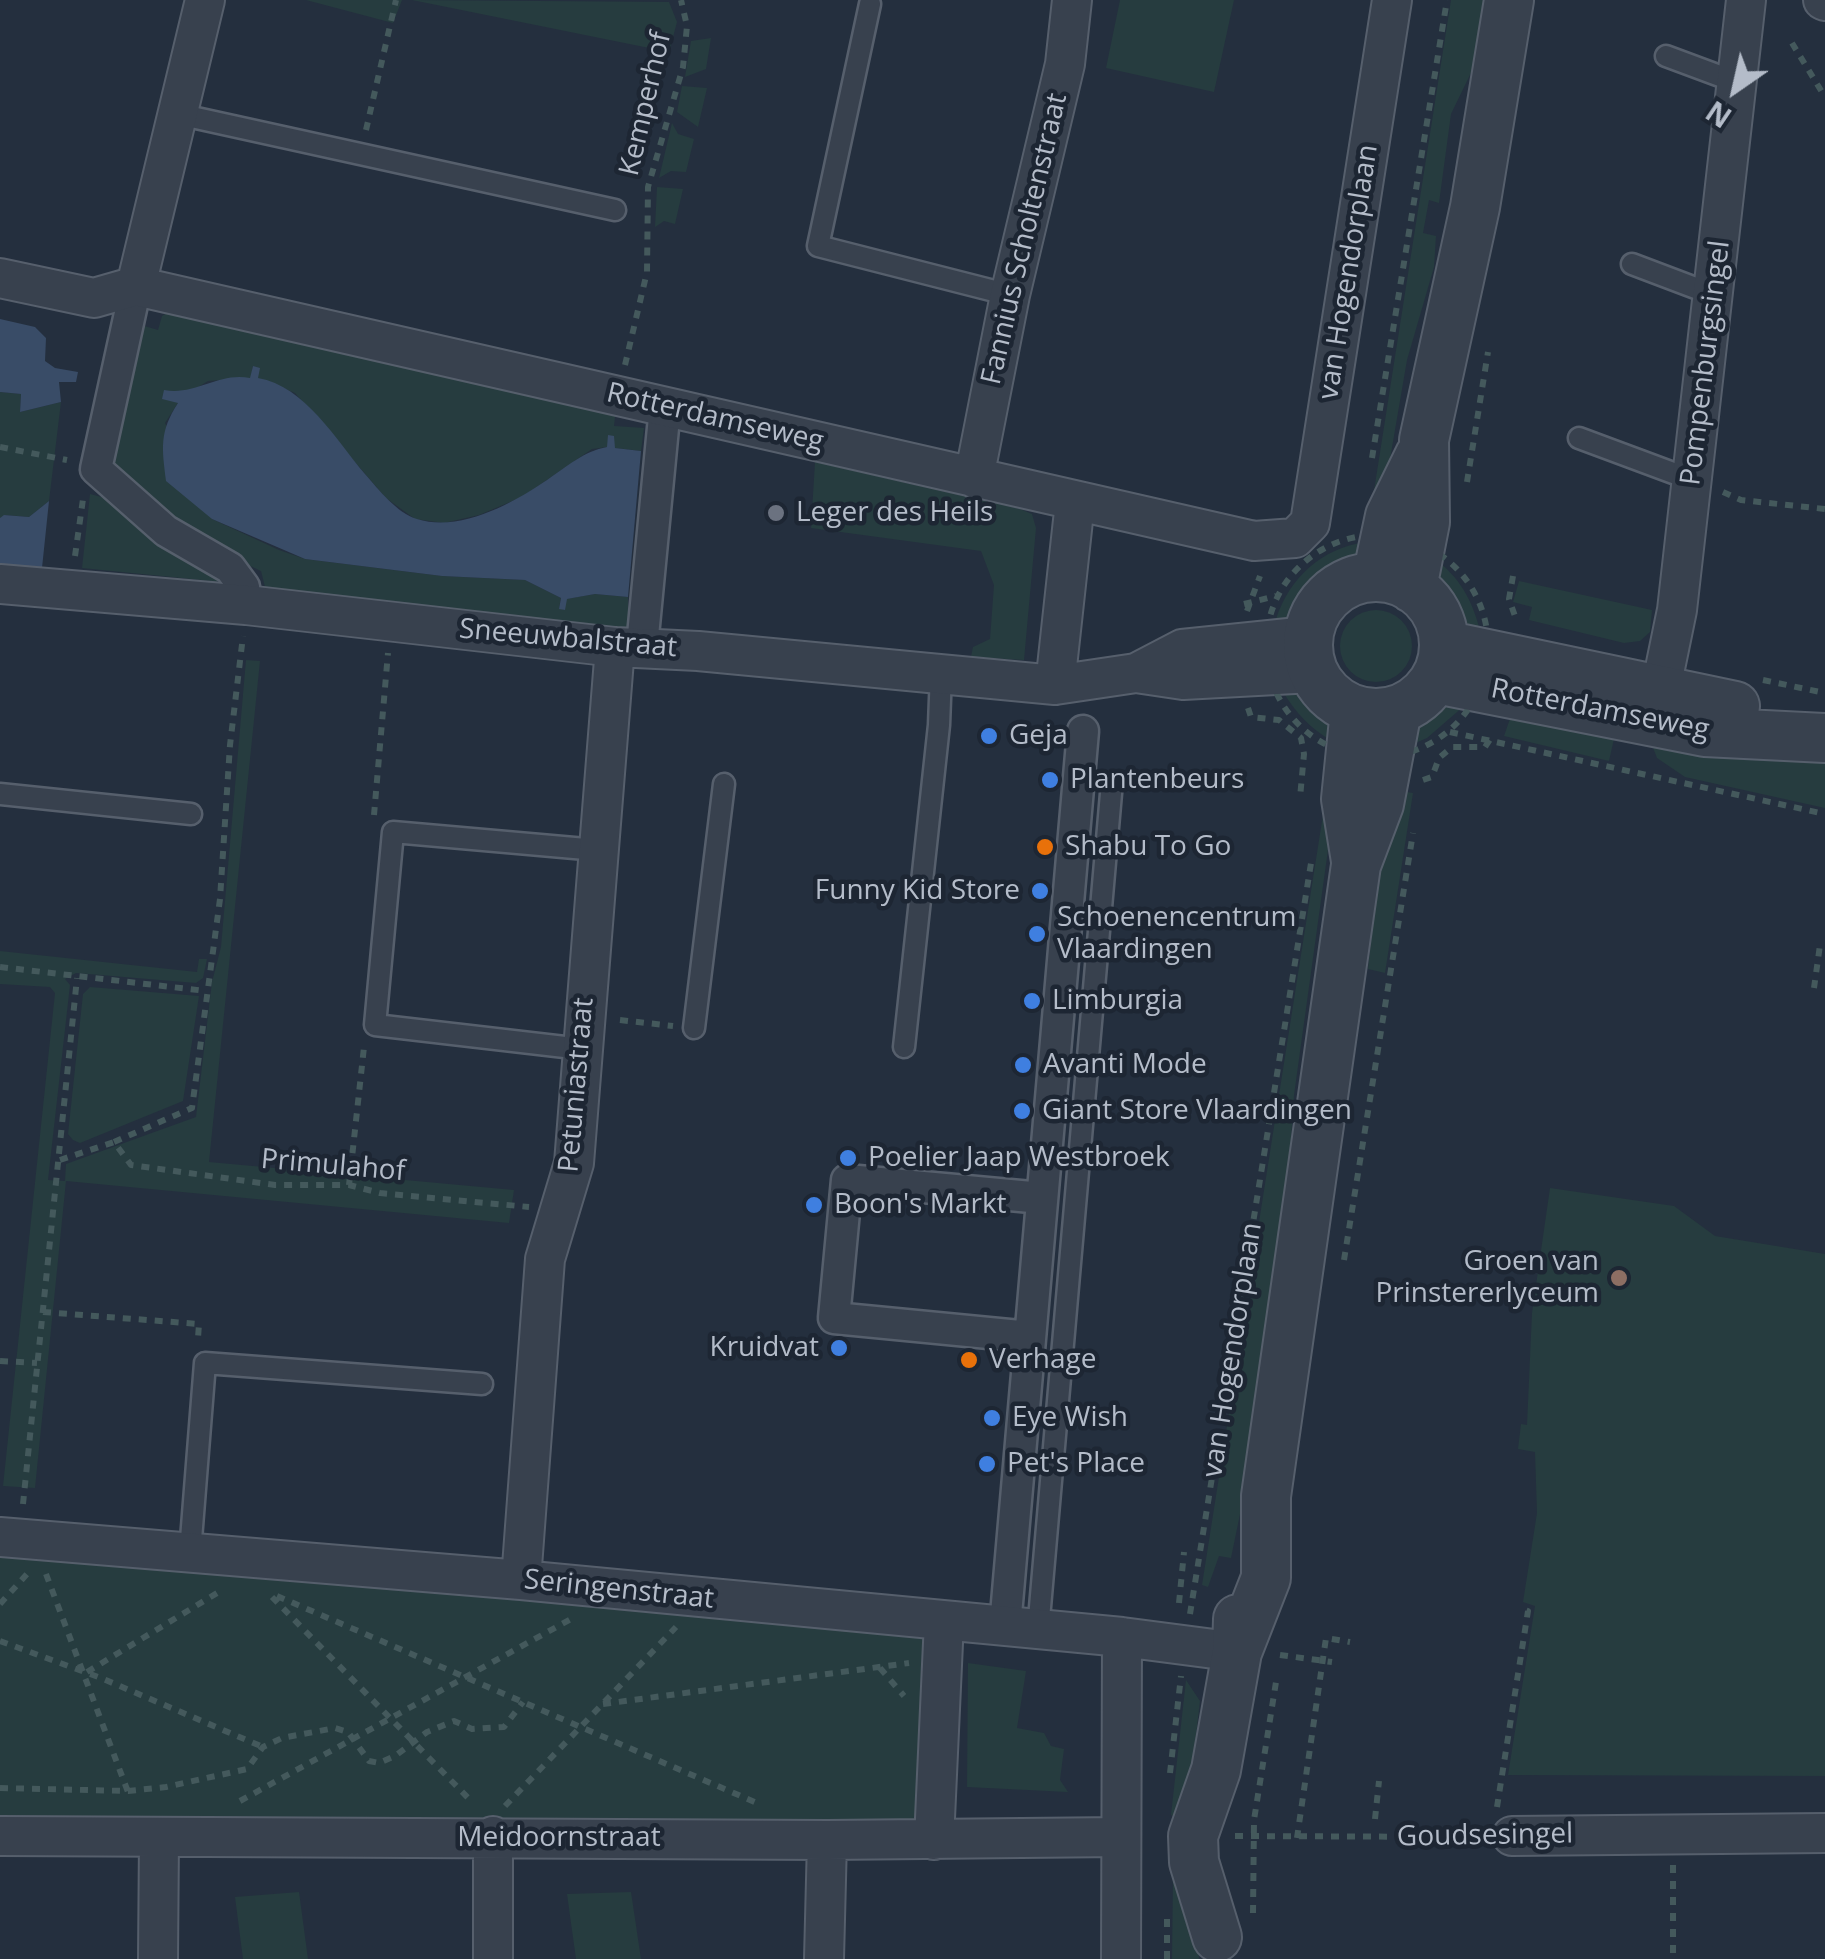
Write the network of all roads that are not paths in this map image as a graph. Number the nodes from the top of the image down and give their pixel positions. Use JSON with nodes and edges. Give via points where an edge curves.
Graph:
{"nodes":[{"id":1,"x":205,"y":0,"type":"edge"},
{"id":2,"x":1072,"y":0,"type":"edge"},
{"id":3,"x":1392,"y":0,"type":"edge"},
{"id":4,"x":1510,"y":0,"type":"edge"},
{"id":5,"x":1746,"y":0,"type":"edge"},
{"id":6,"x":870,"y":4,"type":"dead end"},
{"id":7,"x":1666,"y":56,"type":"dead end"},
{"id":8,"x":1736,"y":82,"type":"junction"},
{"id":9,"x":178,"y":114,"type":"junction"},
{"id":10,"x":616,"y":210,"type":"dead end"},
{"id":11,"x":1632,"y":264,"type":"dead end"},
{"id":12,"x":0,"y":278,"type":"edge"},
{"id":13,"x":136,"y":286,"type":"junction"},
{"id":14,"x":1010,"y":295,"type":"junction"},
{"id":15,"x":1714,"y":295,"type":"junction"},
{"id":16,"x":665,"y":406,"type":"junction"},
{"id":17,"x":1579,"y":438,"type":"dead end"},
{"id":18,"x":974,"y":478,"type":"junction"},
{"id":19,"x":1692,"y":480,"type":"junction"},
{"id":20,"x":1074,"y":502,"type":"junction"},
{"id":21,"x":1295,"y":538,"type":"joint"},
{"id":22,"x":1399,"y":561,"type":"junction"},
{"id":23,"x":0,"y":584,"type":"edge"},
{"id":24,"x":246,"y":605,"type":"junction"},
{"id":25,"x":628,"y":646,"type":"junction"},
{"id":26,"x":1289,"y":655,"type":"junction"},
{"id":27,"x":1462,"y":666,"type":"junction"},
{"id":28,"x":941,"y":673,"type":"junction"},
{"id":29,"x":1055,"y":686,"type":"junction"},
{"id":30,"x":1656,"y":707,"type":"junction"},
{"id":31,"x":1825,"y":730,"type":"edge"},
{"id":32,"x":1083,"y":731,"type":"dead end"},
{"id":33,"x":1825,"y":738,"type":"edge"},
{"id":34,"x":1373,"y":745,"type":"junction"},
{"id":35,"x":1112,"y":782,"type":"dead end"},
{"id":36,"x":724,"y":784,"type":"dead end"},
{"id":37,"x":0,"y":794,"type":"edge"},
{"id":38,"x":191,"y":814,"type":"dead end"},
{"id":39,"x":597,"y":850,"type":"junction"},
{"id":40,"x":694,"y":1028,"type":"road end"},
{"id":41,"x":583,"y":1032,"type":"junction"},
{"id":42,"x":904,"y":1047,"type":"dead end"},
{"id":43,"x":1046,"y":1209,"type":"junction"},
{"id":44,"x":1037,"y":1325,"type":"junction"},
{"id":45,"x":482,"y":1384,"type":"dead end"},
{"id":46,"x":17,"y":1539,"type":"edge"},
{"id":47,"x":190,"y":1552,"type":"junction"},
{"id":48,"x":521,"y":1580,"type":"junction"},
{"id":49,"x":944,"y":1621,"type":"junction"},
{"id":50,"x":1021,"y":1628,"type":"junction"},
{"id":51,"x":1122,"y":1637,"type":"junction"},
{"id":52,"x":1259,"y":1654,"type":"junction"},
{"id":53,"x":492,"y":1829,"type":"junction"},
{"id":54,"x":1825,"y":1833,"type":"edge"},
{"id":55,"x":0,"y":1836,"type":"edge"},
{"id":56,"x":1512,"y":1836,"type":"road end"},
{"id":57,"x":146,"y":1838,"type":"junction"},
{"id":58,"x":1119,"y":1838,"type":"junction"},
{"id":59,"x":827,"y":1840,"type":"junction"},
{"id":60,"x":934,"y":1840,"type":"junction"},
{"id":61,"x":1217,"y":1948,"type":"edge"},
{"id":62,"x":158,"y":1959,"type":"edge"},
{"id":63,"x":493,"y":1959,"type":"edge"},
{"id":64,"x":824,"y":1959,"type":"edge"},
{"id":65,"x":1121,"y":1959,"type":"edge"}],
"edges":[{"from":1,"to":9,"type":"street"},
{"from":2,"to":14,"type":"street","name":"Fannius Scholtenstraat","via":[[1065,64]]},
{"from":3,"to":21,"type":"street","name":"van Hogendorplaan","via":[[1310,523]]},
{"from":4,"to":22,"type":"street","via":[[1424,447],[1390,516]]},
{"from":5,"to":8,"type":"street","name":"Pompenburgsingel"},
{"from":6,"to":14,"type":"lane","via":[[818,246]]},
{"from":7,"to":8,"type":"lane"},
{"from":8,"to":15,"type":"street","name":"Pompenburgsingel"},
{"from":9,"to":10,"type":"lane"},
{"from":9,"to":13,"type":"street"},
{"from":11,"to":15,"type":"lane"},
{"from":12,"to":13,"type":"street","via":[[94,298]]},
{"from":13,"to":16,"type":"street","name":"Rotterdamseweg"},
{"from":13,"to":24,"type":"street","via":[[96,469],[166,531],[230,568],[244,587]]},
{"from":14,"to":18,"type":"street","name":"Fannius Scholtenstraat"},
{"from":15,"to":19,"type":"street","name":"Pompenburgsingel"},
{"from":16,"to":18,"type":"street","name":"Rotterdamseweg"},
{"from":16,"to":25,"type":"street"},
{"from":17,"to":19,"type":"lane"},
{"from":18,"to":20,"type":"street","name":"Rotterdamseweg"},
{"from":19,"to":30,"type":"street","name":"Pompenburgsingel","via":[[1677,610]]},
{"from":20,"to":21,"type":"street","name":"Rotterdamseweg","via":[[1254,541]]},
{"from":20,"to":29,"type":"street"},
{"from":22,"to":26,"type":"street","via":[[1337,589]]},
{"from":22,"to":27,"type":"street","via":[[1432,606]]},
{"from":23,"to":24,"type":"street","name":"Sneeuwbalstraat"},
{"from":24,"to":25,"type":"street","name":"Sneeuwbalstraat"},
{"from":25,"to":28,"type":"street","name":"Sneeuwbalstraat"},
{"from":25,"to":39,"type":"street","name":"Petuniastraat"},
{"from":26,"to":29,"type":"street","name":"Sneeuwbalstraat","via":[[1182,649],[1136,674]]},
{"from":26,"to":34,"type":"street"},
{"from":27,"to":30,"type":"street","name":"Rotterdamseweg"},
{"from":27,"to":34,"type":"street"},
{"from":28,"to":29,"type":"street","name":"Sneeuwbalstraat"},
{"from":28,"to":42,"type":"lane"},
{"from":30,"to":31,"type":"street","name":"Rotterdamseweg","via":[[1744,708]]},
{"from":30,"to":33,"type":"street","name":"Rotterdamseweg","via":[[1704,732]]},
{"from":32,"to":43,"type":"street"},
{"from":34,"to":52,"type":"street","name":"van Hogendorplaan","via":[[1379,804],[1334,859],[1266,1496],[1240,1574]]},
{"from":35,"to":50,"type":"lane"},
{"from":36,"to":40,"type":"lane"},
{"from":37,"to":38,"type":"lane"},
{"from":39,"to":41,"type":"street","name":"Petuniastraat"},
{"from":39,"to":41,"type":"lane","via":[[393,832],[375,1026]]},
{"from":41,"to":48,"type":"street","name":"Petuniastraat","via":[[574,1163],[545,1259]]},
{"from":43,"to":44,"type":"street"},
{"from":43,"to":44,"type":"street","via":[[846,1180],[834,1318]]},
{"from":44,"to":50,"type":"street"},
{"from":45,"to":47,"type":"lane","via":[[205,1363]]},
{"from":46,"to":47,"type":"street","name":"Seringenstraat"},
{"from":47,"to":48,"type":"street","name":"Seringenstraat"},
{"from":48,"to":49,"type":"street","name":"Seringenstraat"},
{"from":49,"to":50,"type":"street","name":"Seringenstraat"},
{"from":49,"to":60,"type":"street"},
{"from":50,"to":51,"type":"street","name":"Seringenstraat"},
{"from":51,"to":52,"type":"street","name":"Seringenstraat"},
{"from":51,"to":58,"type":"street"},
{"from":52,"to":61,"type":"street","name":"van Hogendorplaan","via":[[1194,1836],[1194,1862]]},
{"from":53,"to":57,"type":"street","name":"Meidoornstraat"},
{"from":53,"to":59,"type":"street","name":"Meidoornstraat"},
{"from":53,"to":63,"type":"street"},
{"from":54,"to":56,"type":"street","name":"Goudsesingel"},
{"from":55,"to":57,"type":"street","name":"Meidoornstraat"},
{"from":57,"to":62,"type":"street"},
{"from":58,"to":60,"type":"street","name":"Meidoornstraat"},
{"from":58,"to":65,"type":"street"},
{"from":59,"to":60,"type":"street","name":"Meidoornstraat"},
{"from":59,"to":64,"type":"street"}]}
